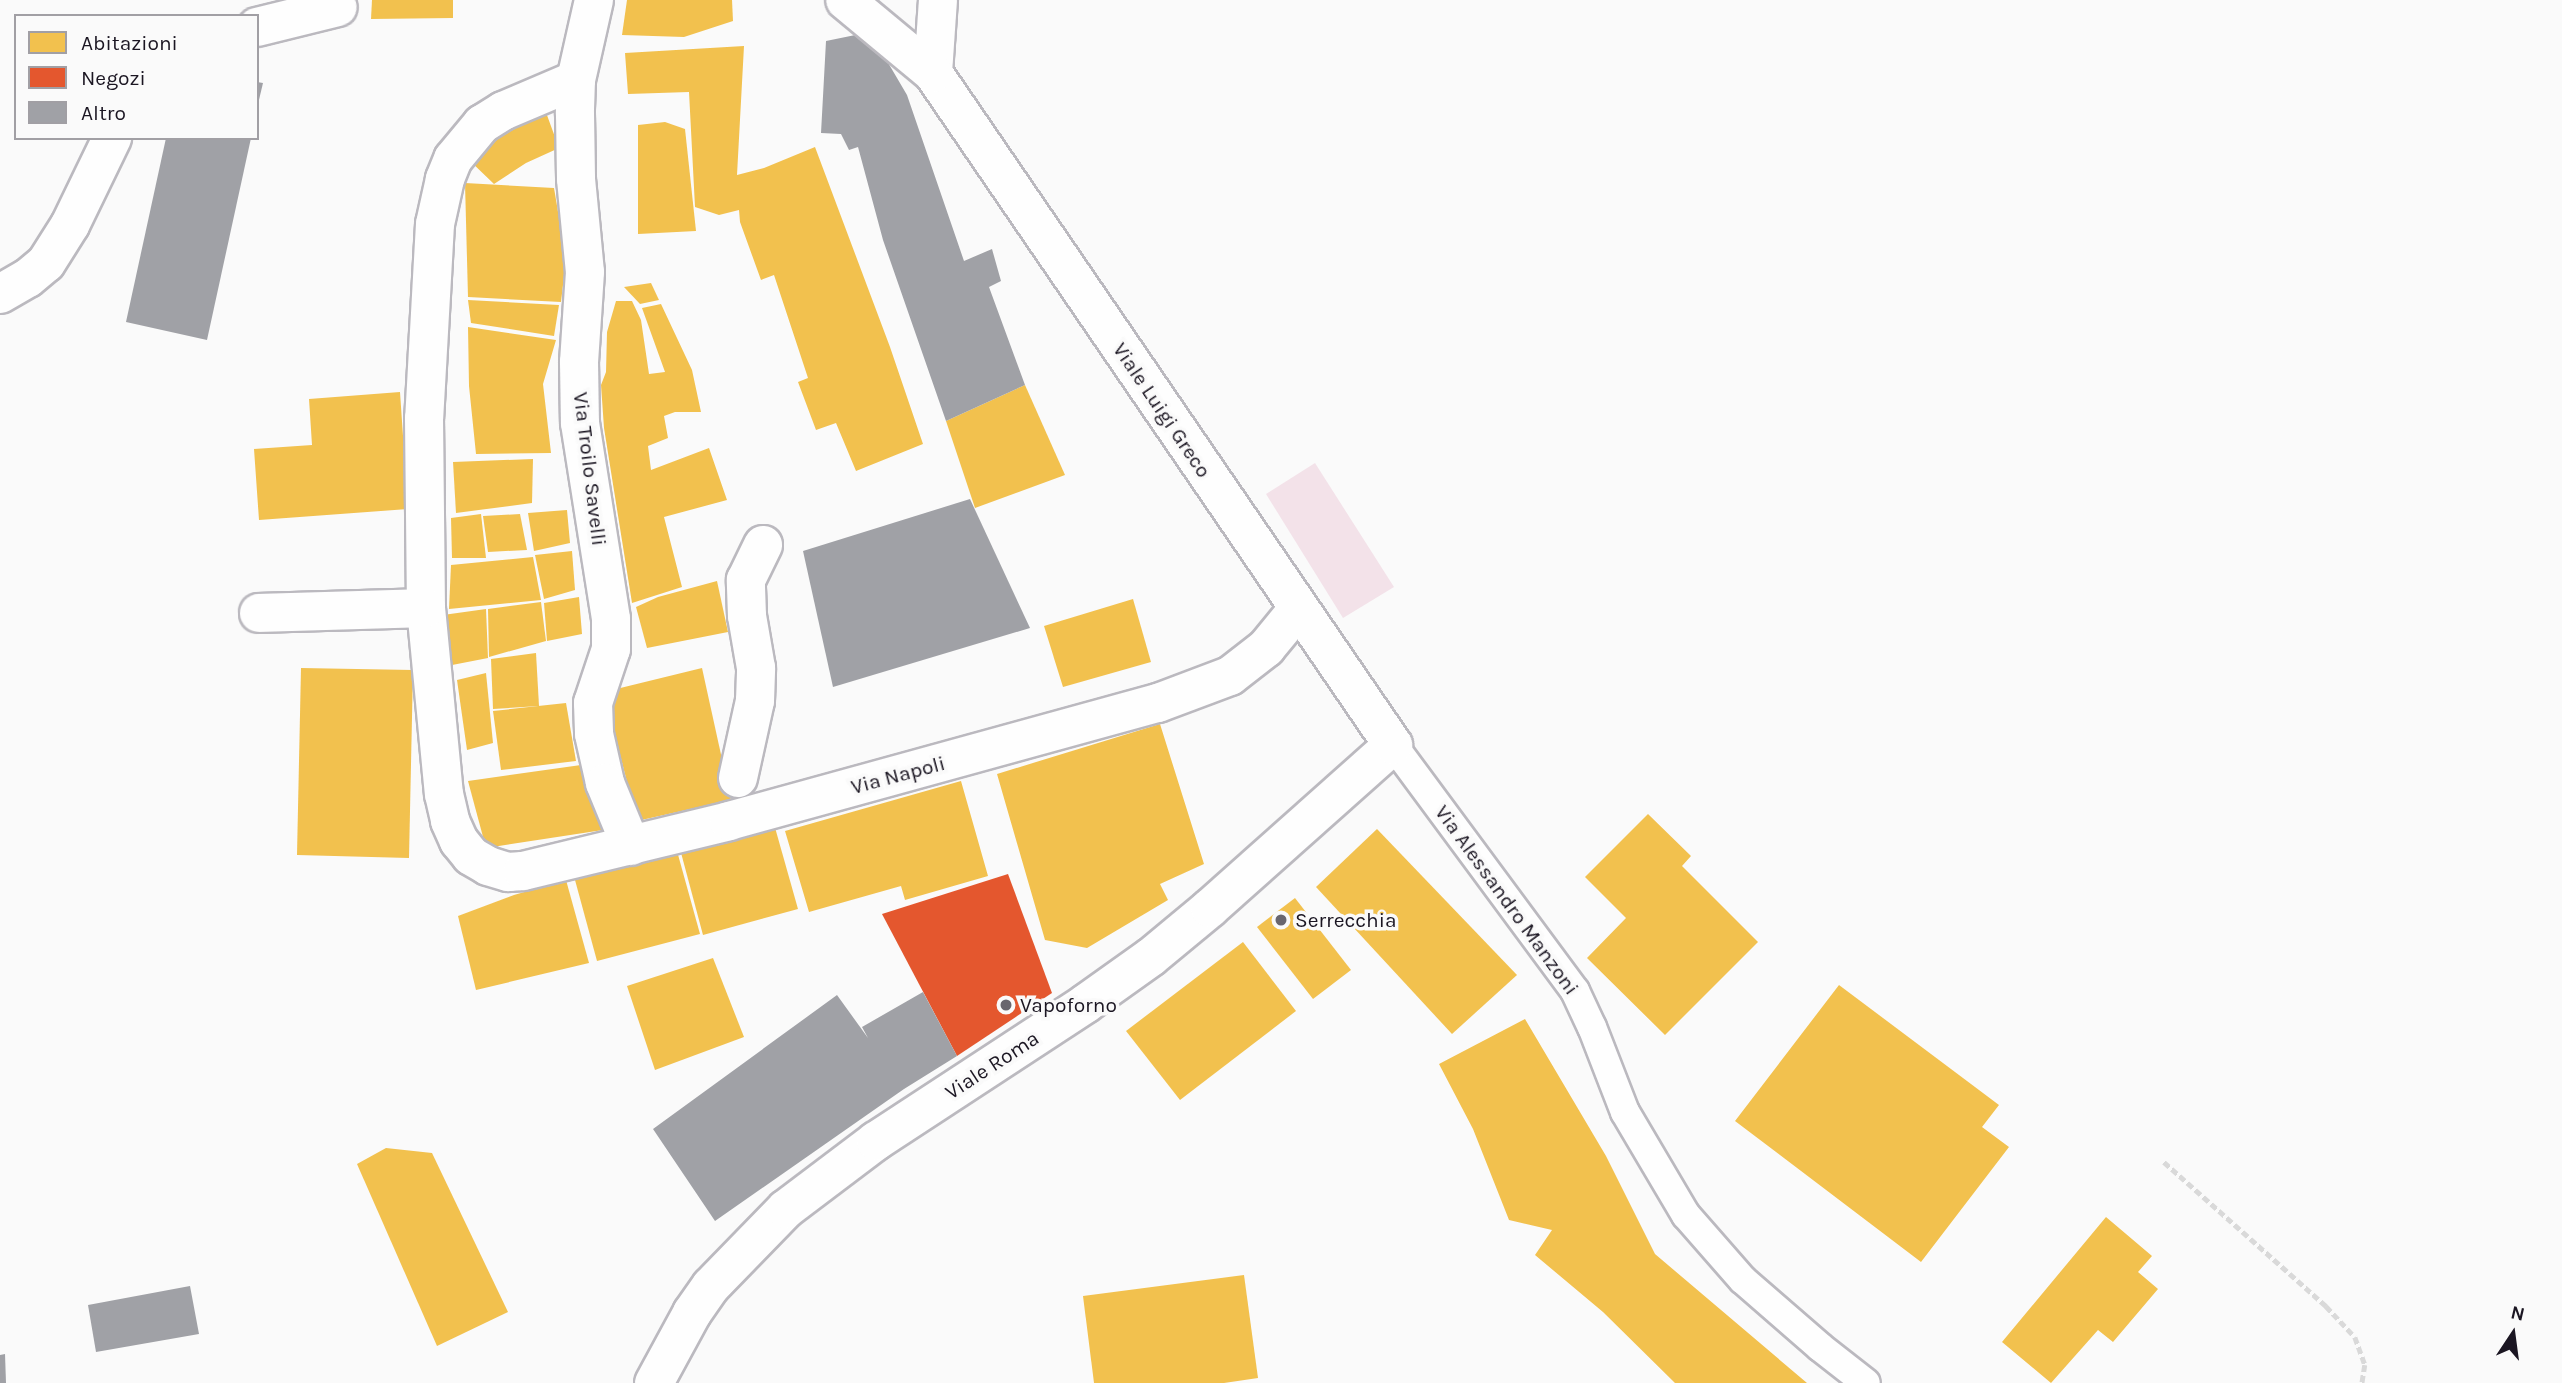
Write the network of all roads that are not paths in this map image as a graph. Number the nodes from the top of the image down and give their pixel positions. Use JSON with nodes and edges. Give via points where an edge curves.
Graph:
{"nodes":[{"id":1,"x":594,"y":0,"type":"edge"},
{"id":2,"x":845,"y":0,"type":"edge"},
{"id":3,"x":938,"y":0,"type":"edge"},
{"id":4,"x":338,"y":7,"type":"dead end"},
{"id":5,"x":259,"y":27,"type":"edge"},
{"id":6,"x":933,"y":73,"type":"junction"},
{"id":7,"x":576,"y":80,"type":"junction"},
{"id":8,"x":111,"y":140,"type":"edge"},
{"id":9,"x":0,"y":294,"type":"edge"},
{"id":10,"x":764,"y":545,"type":"dead end"},
{"id":11,"x":426,"y":608,"type":"junction"},
{"id":12,"x":1298,"y":608,"type":"junction"},
{"id":13,"x":259,"y":613,"type":"dead end"},
{"id":14,"x":1393,"y":745,"type":"junction"},
{"id":15,"x":738,"y":778,"type":"dead end"},
{"id":16,"x":631,"y":846,"type":"junction"},
{"id":17,"x":654,"y":1383,"type":"edge"},
{"id":18,"x":1866,"y":1383,"type":"edge"}],
"edges":[{"from":1,"to":7,"type":"street","name":"Via Troilo Savelli"},
{"from":2,"to":6,"type":"street","name":"Viale Luigi Greco"},
{"from":3,"to":6,"type":"street"},
{"from":4,"to":5,"type":"street"},
{"from":6,"to":12,"type":"street","name":"Viale Luigi Greco"},
{"from":7,"to":11,"type":"street","via":[[482,124],[453,159],[445,179],[435,224],[426,376]]},
{"from":7,"to":16,"type":"street","name":"Via Troilo Savelli","via":[[576,178],[585,272],[580,423],[612,635],[593,703],[593,720],[605,783]]},
{"from":8,"to":9,"type":"street","via":[[46,263]]},
{"from":10,"to":15,"type":"street","via":[[747,580],[755,701]]},
{"from":11,"to":13,"type":"street"},
{"from":11,"to":16,"type":"street","name":"Via Napoli","via":[[444,794],[450,821],[471,856],[508,872]]},
{"from":12,"to":14,"type":"street","name":"Viale Luigi Greco"},
{"from":12,"to":16,"type":"street","name":"Via Napoli","via":[[1266,648],[1230,676],[1184,695]]},
{"from":14,"to":17,"type":"street","name":"Viale Roma","via":[[1151,957],[876,1141],[786,1209],[711,1286]]},
{"from":14,"to":18,"type":"lane","name":"Via Alessandro Manzoni","via":[[1575,990],[1625,1112],[1686,1215],[1760,1296]]}]}
